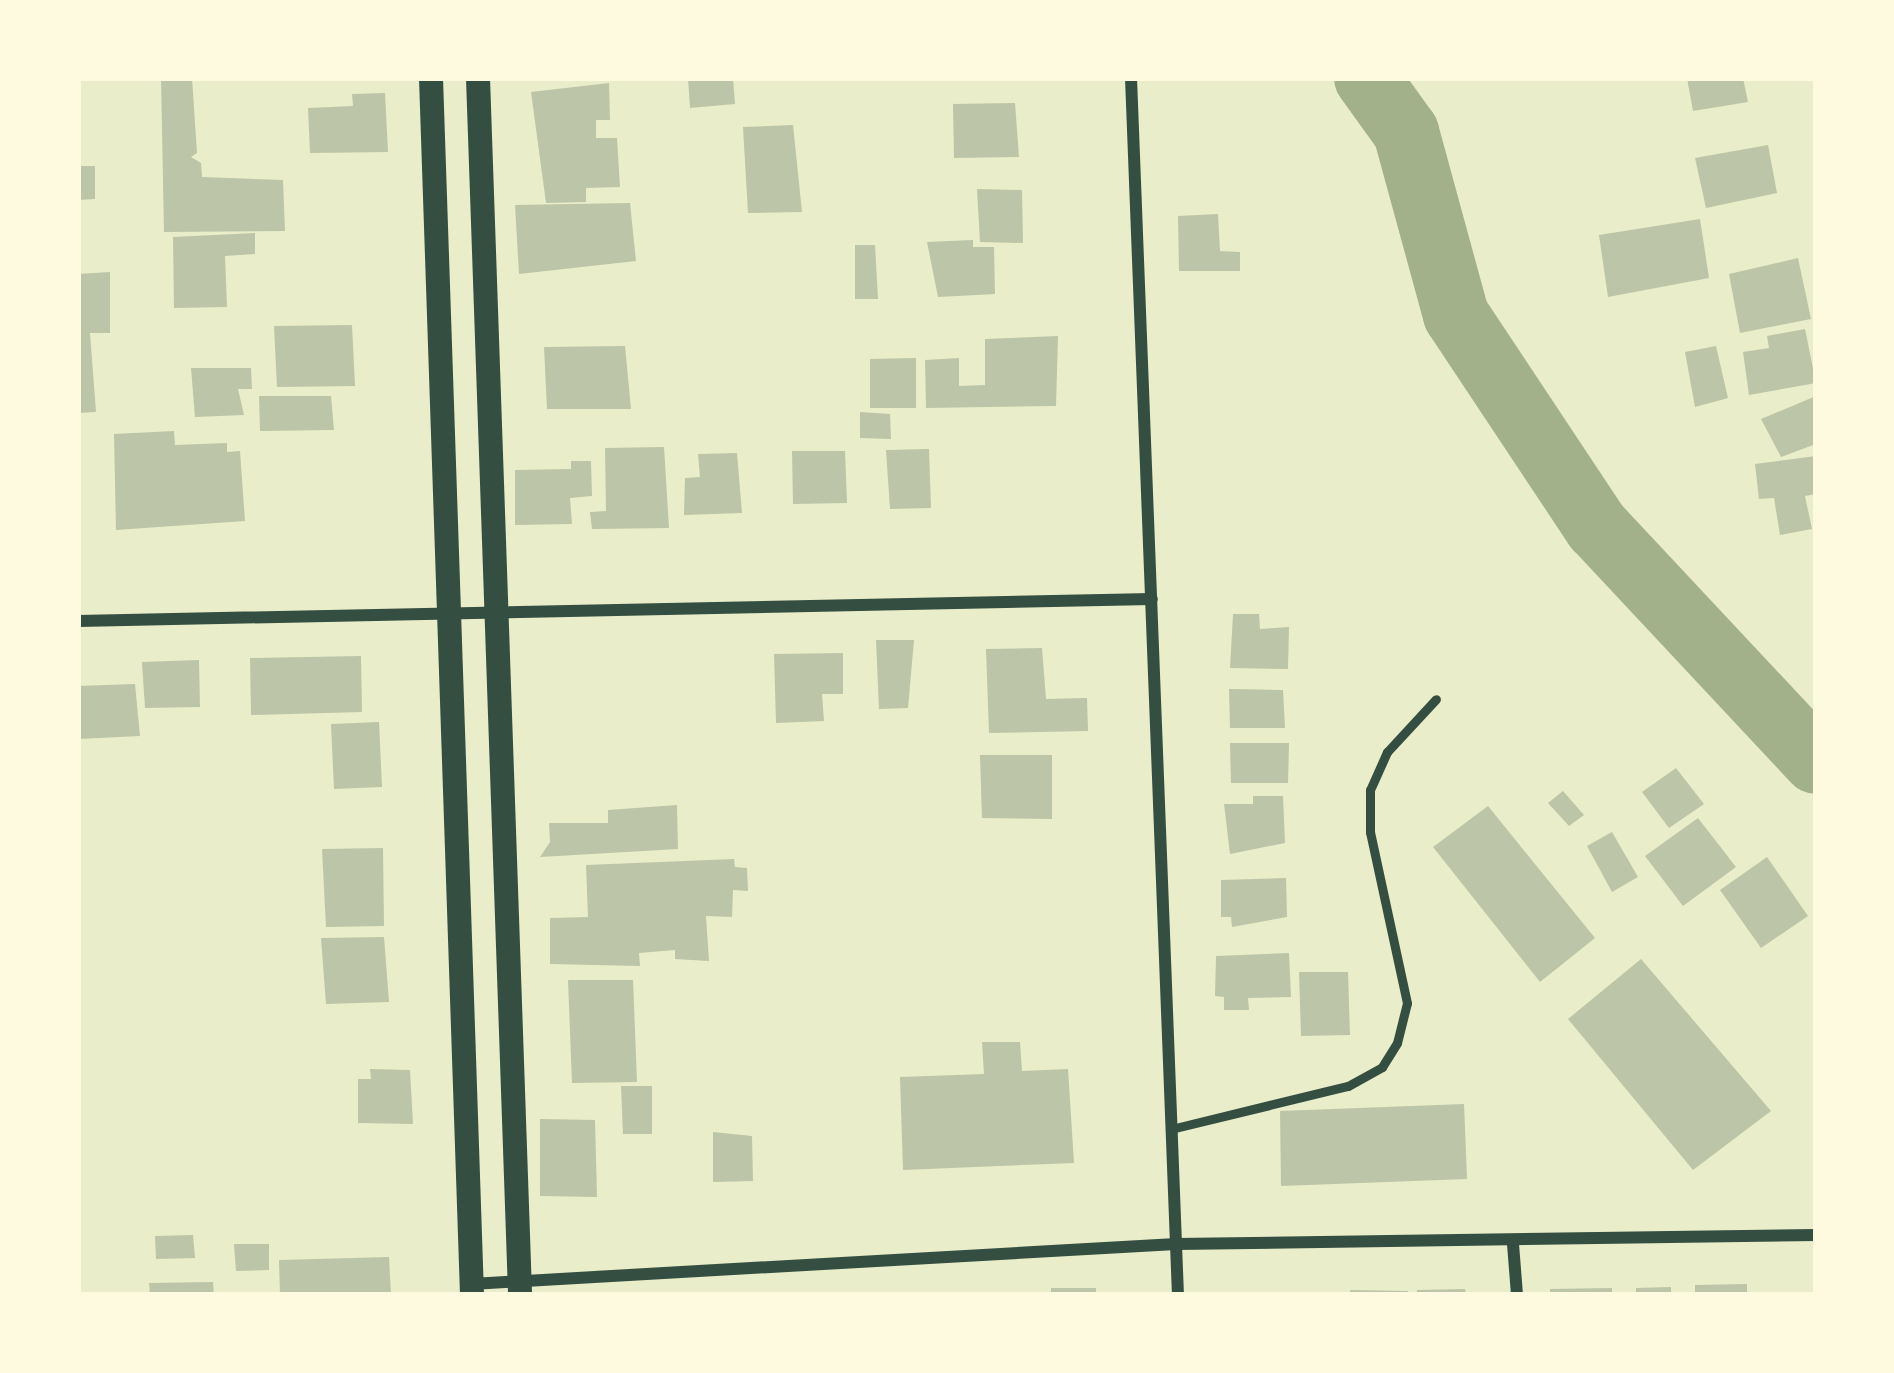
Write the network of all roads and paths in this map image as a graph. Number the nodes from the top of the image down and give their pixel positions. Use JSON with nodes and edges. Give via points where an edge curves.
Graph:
{"nodes":[{"id":1,"x":431,"y":78,"type":"edge"},
{"id":2,"x":478,"y":78,"type":"edge"},
{"id":3,"x":1131,"y":78,"type":"edge"},
{"id":4,"x":1152,"y":599,"type":"junction"},
{"id":5,"x":450,"y":609,"type":"junction"},
{"id":6,"x":495,"y":609,"type":"junction"},
{"id":7,"x":78,"y":621,"type":"edge"},
{"id":8,"x":1436,"y":699,"type":"dead end"},
{"id":9,"x":1172,"y":1129,"type":"junction"},
{"id":10,"x":1816,"y":1235,"type":"edge"},
{"id":11,"x":1176,"y":1244,"type":"junction"},
{"id":12,"x":1513,"y":1244,"type":"junction"},
{"id":13,"x":520,"y":1288,"type":"edge"},
{"id":14,"x":471,"y":1290,"type":"edge"},
{"id":15,"x":1178,"y":1295,"type":"edge"},
{"id":16,"x":1516,"y":1295,"type":"edge"}],
"edges":[{"from":1,"to":5,"type":"main road"},
{"from":2,"to":6,"type":"main road"},
{"from":3,"to":4,"type":"street"},
{"from":4,"to":6,"type":"street"},
{"from":4,"to":9,"type":"street"},
{"from":5,"to":6,"type":"street"},
{"from":5,"to":7,"type":"street"},
{"from":5,"to":14,"type":"main road"},
{"from":6,"to":13,"type":"main road"},
{"from":8,"to":9,"type":"lane","via":[[1388,752],[1370,790],[1370,832],[1407,1003],[1397,1043],[1382,1067],[1348,1086]]},
{"from":9,"to":11,"type":"street"},
{"from":10,"to":12,"type":"street"},
{"from":11,"to":12,"type":"street"},
{"from":11,"to":13,"type":"street"},
{"from":11,"to":15,"type":"street"},
{"from":12,"to":16,"type":"street"},
{"from":13,"to":14,"type":"street"}]}
